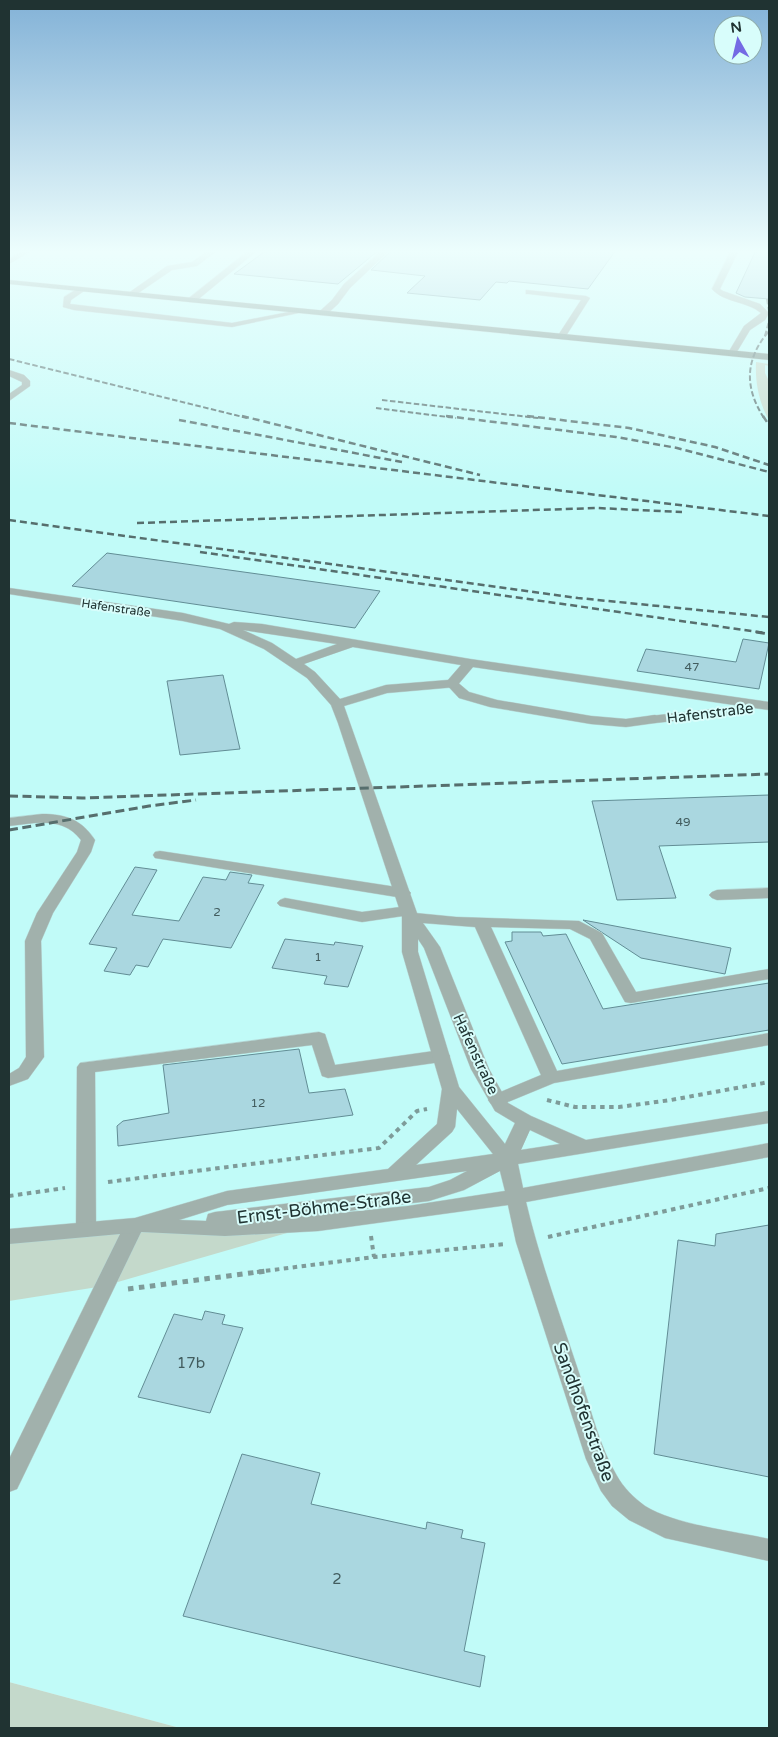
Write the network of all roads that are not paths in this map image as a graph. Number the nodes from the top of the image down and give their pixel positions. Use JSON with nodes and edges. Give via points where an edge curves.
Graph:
{"nodes":[{"id":1,"x":532,"y":331,"type":"edge"},
{"id":2,"x":564,"y":331,"type":"edge"},
{"id":3,"x":745,"y":331,"type":"edge"},
{"id":4,"x":562,"y":334,"type":"junction"},
{"id":5,"x":734,"y":351,"type":"junction"},
{"id":6,"x":769,"y":352,"type":"edge"},
{"id":7,"x":769,"y":357,"type":"edge"},
{"id":8,"x":9,"y":373,"type":"edge"},
{"id":9,"x":9,"y":398,"type":"edge"},
{"id":10,"x":9,"y":592,"type":"edge"},
{"id":11,"x":224,"y":626,"type":"junction"},
{"id":12,"x":354,"y":642,"type":"junction"},
{"id":13,"x":296,"y":663,"type":"junction"},
{"id":14,"x":470,"y":663,"type":"junction"},
{"id":15,"x":452,"y":684,"type":"junction"},
{"id":16,"x":670,"y":692,"type":"junction"},
{"id":17,"x":337,"y":704,"type":"junction"},
{"id":18,"x":655,"y":719,"type":"junction"},
{"id":19,"x":9,"y":822,"type":"edge"},
{"id":20,"x":160,"y":855,"type":"dead end"},
{"id":21,"x":403,"y":893,"type":"junction"},
{"id":22,"x":717,"y":894,"type":"dead end"},
{"id":23,"x":769,"y":894,"type":"edge"},
{"id":24,"x":285,"y":903,"type":"dead end"},
{"id":25,"x":410,"y":914,"type":"junction"},
{"id":26,"x":481,"y":923,"type":"junction"},
{"id":27,"x":769,"y":974,"type":"edge"},
{"id":28,"x":769,"y":1039,"type":"edge"},
{"id":29,"x":441,"y":1056,"type":"junction"},
{"id":30,"x":551,"y":1078,"type":"junction"},
{"id":31,"x":9,"y":1080,"type":"edge"},
{"id":32,"x":450,"y":1097,"type":"junction"},
{"id":33,"x":497,"y":1100,"type":"junction"},
{"id":34,"x":769,"y":1117,"type":"edge"},
{"id":35,"x":525,"y":1121,"type":"junction"},
{"id":36,"x":585,"y":1147,"type":"junction"},
{"id":37,"x":769,"y":1150,"type":"edge"},
{"id":38,"x":507,"y":1159,"type":"junction"},
{"id":39,"x":394,"y":1174,"type":"junction"},
{"id":40,"x":514,"y":1197,"type":"junction"},
{"id":41,"x":134,"y":1226,"type":"junction"},
{"id":42,"x":86,"y":1230,"type":"junction"},
{"id":43,"x":9,"y":1237,"type":"edge"},
{"id":44,"x":9,"y":1482,"type":"edge"},
{"id":45,"x":769,"y":1550,"type":"edge"}],
"edges":[{"from":1,"to":4,"type":"main road"},
{"from":2,"to":4,"type":"street"},
{"from":3,"to":5,"type":"street"},
{"from":4,"to":5,"type":"main road"},
{"from":5,"to":6,"type":"main road"},
{"from":5,"to":7,"type":"main road"},
{"from":8,"to":9,"type":"street","via":[[21,377],[26,386]]},
{"from":10,"to":11,"type":"street","name":"Hafenstraße"},
{"from":11,"to":12,"type":"street","name":"Hafenstraße","via":[[262,628]]},
{"from":11,"to":13,"type":"street","name":"Hafenstraße"},
{"from":12,"to":13,"type":"street"},
{"from":12,"to":14,"type":"street","name":"Hafenstraße"},
{"from":13,"to":17,"type":"street","name":"Hafenstraße"},
{"from":14,"to":15,"type":"street"},
{"from":14,"to":16,"type":"street","name":"Hafenstraße"},
{"from":15,"to":17,"type":"street","via":[[386,689]]},
{"from":15,"to":18,"type":"street","via":[[464,695],[495,704],[626,724]]},
{"from":16,"to":18,"type":"street","name":"Hafenstraße","via":[[668,709]]},
{"from":16,"to":18,"type":"street","name":"Hafenstraße","via":[[769,706]]},
{"from":17,"to":21,"type":"street","name":"Hafenstraße"},
{"from":19,"to":31,"type":"street","via":[[55,818],[72,822],[88,840],[84,852],[45,913],[33,941],[36,1056],[27,1071]]},
{"from":20,"to":21,"type":"street"},
{"from":21,"to":25,"type":"street","name":"Hafenstraße"},
{"from":22,"to":23,"type":"street"},
{"from":24,"to":25,"type":"street","via":[[362,917]]},
{"from":25,"to":26,"type":"street"},
{"from":25,"to":29,"type":"street","name":"Hafenstraße","via":[[410,952]]},
{"from":25,"to":33,"type":"street","name":"Hafenstraße","via":[[432,947],[466,1036]]},
{"from":26,"to":27,"type":"street","via":[[573,924],[596,936],[631,998]]},
{"from":26,"to":30,"type":"street"},
{"from":28,"to":30,"type":"street"},
{"from":29,"to":32,"type":"street","name":"Hafenstraße"},
{"from":29,"to":42,"type":"street","via":[[328,1072],[319,1038],[86,1067]]},
{"from":30,"to":33,"type":"street"},
{"from":32,"to":38,"type":"street","name":"Hafenstraße"},
{"from":32,"to":39,"type":"street","name":"Hafenstraße","via":[[446,1127]]},
{"from":33,"to":35,"type":"street","name":"Hafenstraße","via":[[501,1107]]},
{"from":34,"to":36,"type":"street","name":"Ernst-Böhme-Straße"},
{"from":35,"to":36,"type":"street","name":"Hafenstraße"},
{"from":35,"to":38,"type":"street"},
{"from":36,"to":38,"type":"street","name":"Ernst-Böhme-Straße"},
{"from":37,"to":40,"type":"street","name":"Ernst-Böhme-Straße"},
{"from":38,"to":39,"type":"street","name":"Ernst-Böhme-Straße"},
{"from":38,"to":40,"type":"street"},
{"from":38,"to":41,"type":"street","name":"Ernst-Böhme-Straße","via":[[457,1185],[429,1194],[246,1217]]},
{"from":39,"to":41,"type":"street","name":"Ernst-Böhme-Straße","via":[[226,1198]]},
{"from":40,"to":41,"type":"street","name":"Ernst-Böhme-Straße","via":[[318,1224],[225,1229]]},
{"from":40,"to":45,"type":"street","name":"Sandhofenstraße","via":[[597,1459],[609,1484],[620,1499],[637,1513],[665,1527]]},
{"from":41,"to":42,"type":"street","name":"Ernst-Böhme-Straße"},
{"from":41,"to":44,"type":"street"},
{"from":42,"to":43,"type":"street","name":"Ernst-Böhme-Straße"}]}
